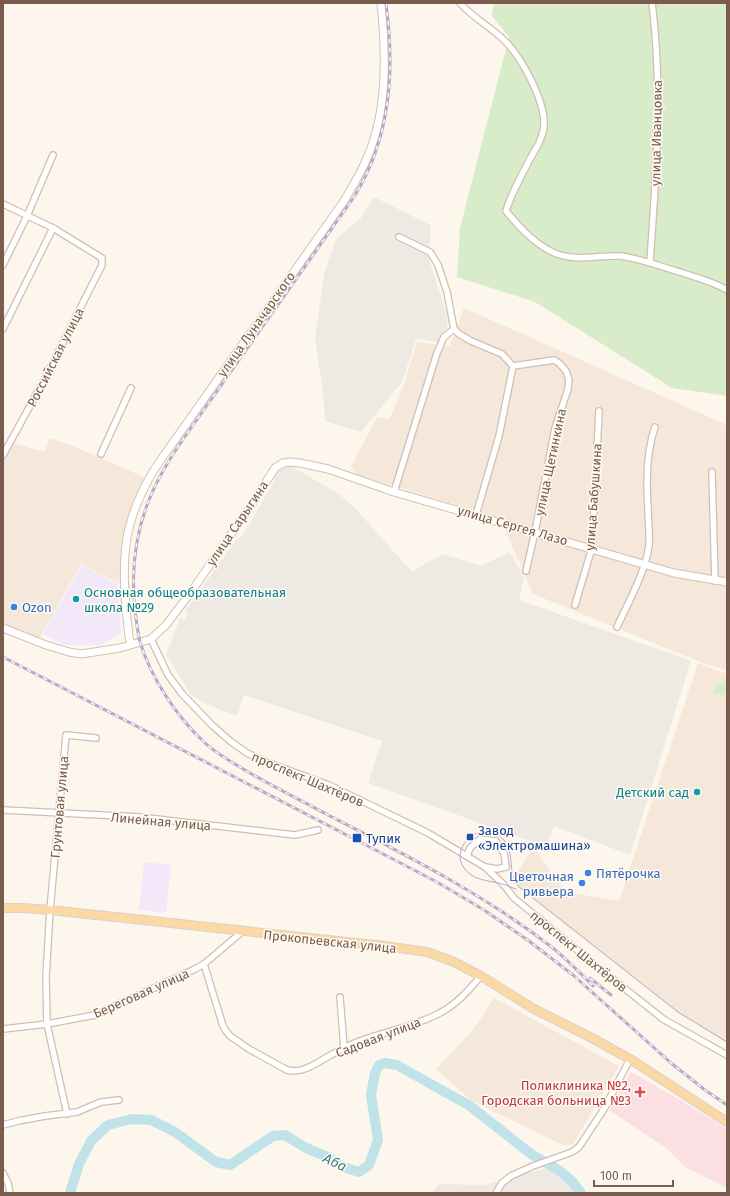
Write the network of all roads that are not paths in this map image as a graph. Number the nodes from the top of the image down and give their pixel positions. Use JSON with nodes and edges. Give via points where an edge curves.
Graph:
{"nodes":[{"id":1,"x":381,"y":3,"type":"edge"},
{"id":2,"x":460,"y":3,"type":"edge"},
{"id":3,"x":652,"y":3,"type":"edge"},
{"id":4,"x":53,"y":155,"type":"dead end"},
{"id":5,"x":3,"y":204,"type":"edge"},
{"id":6,"x":27,"y":216,"type":"junction"},
{"id":7,"x":53,"y":228,"type":"junction"},
{"id":8,"x":398,"y":237,"type":"dead end"},
{"id":9,"x":650,"y":262,"type":"junction"},
{"id":10,"x":3,"y":265,"type":"edge"},
{"id":11,"x":727,"y":290,"type":"edge"},
{"id":12,"x":454,"y":328,"type":"junction"},
{"id":13,"x":3,"y":329,"type":"edge"},
{"id":14,"x":513,"y":366,"type":"junction"},
{"id":15,"x":131,"y":388,"type":"dead end"},
{"id":16,"x":599,"y":410,"type":"dead end"},
{"id":17,"x":655,"y":427,"type":"dead end"},
{"id":18,"x":101,"y":454,"type":"dead end"},
{"id":19,"x":3,"y":455,"type":"edge"},
{"id":20,"x":300,"y":463,"type":"joint"},
{"id":21,"x":712,"y":472,"type":"dead end"},
{"id":22,"x":394,"y":492,"type":"junction"},
{"id":23,"x":476,"y":515,"type":"junction"},
{"id":24,"x":535,"y":532,"type":"junction"},
{"id":25,"x":592,"y":548,"type":"junction"},
{"id":26,"x":645,"y":564,"type":"junction"},
{"id":27,"x":526,"y":571,"type":"dead end"},
{"id":28,"x":715,"y":581,"type":"junction"},
{"id":29,"x":727,"y":582,"type":"edge"},
{"id":30,"x":575,"y":605,"type":"dead end"},
{"id":31,"x":617,"y":627,"type":"dead end"},
{"id":32,"x":3,"y":628,"type":"edge"},
{"id":33,"x":151,"y":639,"type":"junction"},
{"id":34,"x":131,"y":644,"type":"junction"},
{"id":35,"x":96,"y":738,"type":"dead end"},
{"id":36,"x":3,"y":810,"type":"edge"},
{"id":37,"x":58,"y":814,"type":"junction"},
{"id":38,"x":318,"y":830,"type":"dead end"},
{"id":39,"x":466,"y":855,"type":"junction"},
{"id":40,"x":485,"y":867,"type":"junction"},
{"id":41,"x":3,"y":908,"type":"edge"},
{"id":42,"x":50,"y":910,"type":"junction"},
{"id":43,"x":243,"y":932,"type":"junction"},
{"id":44,"x":204,"y":964,"type":"junction"},
{"id":45,"x":481,"y":976,"type":"junction"},
{"id":46,"x":340,"y":997,"type":"dead end"},
{"id":47,"x":47,"y":1024,"type":"junction"},
{"id":48,"x":3,"y":1029,"type":"edge"},
{"id":49,"x":344,"y":1048,"type":"junction"},
{"id":50,"x":727,"y":1055,"type":"edge"},
{"id":51,"x":630,"y":1060,"type":"junction"},
{"id":52,"x":119,"y":1100,"type":"dead end"},
{"id":53,"x":67,"y":1114,"type":"junction"},
{"id":54,"x":727,"y":1122,"type":"edge"},
{"id":55,"x":3,"y":1126,"type":"edge"},
{"id":56,"x":3,"y":1173,"type":"edge"},
{"id":57,"x":10,"y":1193,"type":"edge"},
{"id":58,"x":496,"y":1193,"type":"edge"}],
"edges":[{"from":1,"to":34,"type":"main road","name":"улица Луначарского","via":[[383,92],[368,157],[344,201],[164,454],[143,489],[126,545],[124,579],[128,637]]},
{"from":2,"to":9,"type":"street","via":[[512,49],[523,65],[543,114],[544,127],[539,143],[516,184],[506,211],[546,249],[559,254],[576,258],[622,256]]},
{"from":3,"to":9,"type":"street","name":"улица Иванцовка","via":[[658,57],[656,177]]},
{"from":4,"to":6,"type":"street"},
{"from":5,"to":6,"type":"street"},
{"from":6,"to":7,"type":"street"},
{"from":6,"to":10,"type":"street"},
{"from":7,"to":13,"type":"street"},
{"from":7,"to":19,"type":"street","name":"Российская улица","via":[[102,258],[102,265]]},
{"from":8,"to":12,"type":"street","via":[[430,252],[438,265],[447,292]]},
{"from":9,"to":11,"type":"street"},
{"from":12,"to":14,"type":"street","via":[[471,341],[502,354]]},
{"from":12,"to":22,"type":"street","via":[[444,338],[437,353]]},
{"from":14,"to":23,"type":"street","via":[[499,436]]},
{"from":14,"to":24,"type":"street","name":"улица Щетинкина","via":[[554,360],[560,363],[569,380],[555,428]]},
{"from":15,"to":18,"type":"street"},
{"from":16,"to":25,"type":"street","name":"улица Бабушкина"},
{"from":17,"to":26,"type":"street","via":[[649,443],[647,461],[650,536]]},
{"from":20,"to":22,"type":"main road","name":"улица Сергея Лазо","via":[[328,469]]},
{"from":20,"to":33,"type":"main road","name":"улица Сарыгина","via":[[283,463],[274,468],[191,592],[166,625]]},
{"from":21,"to":28,"type":"street"},
{"from":22,"to":23,"type":"main road","name":"улица Сергея Лазо"},
{"from":23,"to":24,"type":"main road","name":"улица Сергея Лазо"},
{"from":24,"to":25,"type":"main road","name":"улица Сергея Лазо"},
{"from":24,"to":27,"type":"street","name":"улица Щетинкина"},
{"from":25,"to":26,"type":"main road","name":"улица Сергея Лазо"},
{"from":25,"to":30,"type":"street","name":"улица Бабушкина"},
{"from":26,"to":28,"type":"main road","name":"улица Сергея Лазо"},
{"from":26,"to":31,"type":"street"},
{"from":28,"to":29,"type":"main road","name":"улица Сергея Лазо"},
{"from":32,"to":34,"type":"main road","name":"улица Сарыгина","via":[[46,645],[81,654]]},
{"from":33,"to":34,"type":"main road","name":"улица Сарыгина"},
{"from":33,"to":39,"type":"street","name":"проспект Шахтёров","via":[[168,675],[183,695],[213,726],[247,753],[329,785],[416,827]]},
{"from":35,"to":37,"type":"street","name":"Грунтовая улица","via":[[66,735]]},
{"from":36,"to":37,"type":"street","name":"Линейная улица"},
{"from":37,"to":38,"type":"street","name":"Линейная улица","via":[[140,817],[295,835]]},
{"from":37,"to":42,"type":"street","name":"Грунтовая улица"},
{"from":39,"to":40,"type":"street","name":"проспект Шахтёров"},
{"from":39,"to":40,"type":"street","via":[[480,839],[496,841],[504,853],[506,867]]},
{"from":40,"to":50,"type":"street","name":"проспект Шахтёров","via":[[514,898],[663,1020]]},
{"from":41,"to":42,"type":"main road","name":"Прокопьевская улица"},
{"from":42,"to":43,"type":"main road","name":"Прокопьевская улица"},
{"from":42,"to":47,"type":"street","name":"Грунтовая улица","via":[[46,977]]},
{"from":43,"to":44,"type":"street","name":"Береговая улица"},
{"from":43,"to":45,"type":"main road","name":"Прокопьевская улица","via":[[427,952]]},
{"from":44,"to":47,"type":"street","name":"Береговая улица","via":[[95,1015]]},
{"from":44,"to":49,"type":"street","name":"Садовая улица","via":[[222,1026],[230,1036],[249,1049],[287,1070],[294,1071],[311,1066]]},
{"from":45,"to":49,"type":"street","name":"Садовая улица","via":[[456,1003],[437,1014]]},
{"from":45,"to":51,"type":"main road","name":"Прокопьевская улица","via":[[534,1009]]},
{"from":46,"to":49,"type":"street"},
{"from":47,"to":48,"type":"street","name":"Береговая улица"},
{"from":47,"to":53,"type":"street","name":"Грунтовая улица"},
{"from":51,"to":54,"type":"main road","name":"Прокопьевская улица"},
{"from":51,"to":58,"type":"street","via":[[604,1109],[579,1147],[510,1176]]},
{"from":52,"to":53,"type":"street","via":[[101,1102]]},
{"from":53,"to":55,"type":"street","via":[[18,1121]]},
{"from":56,"to":57,"type":"street"}]}
